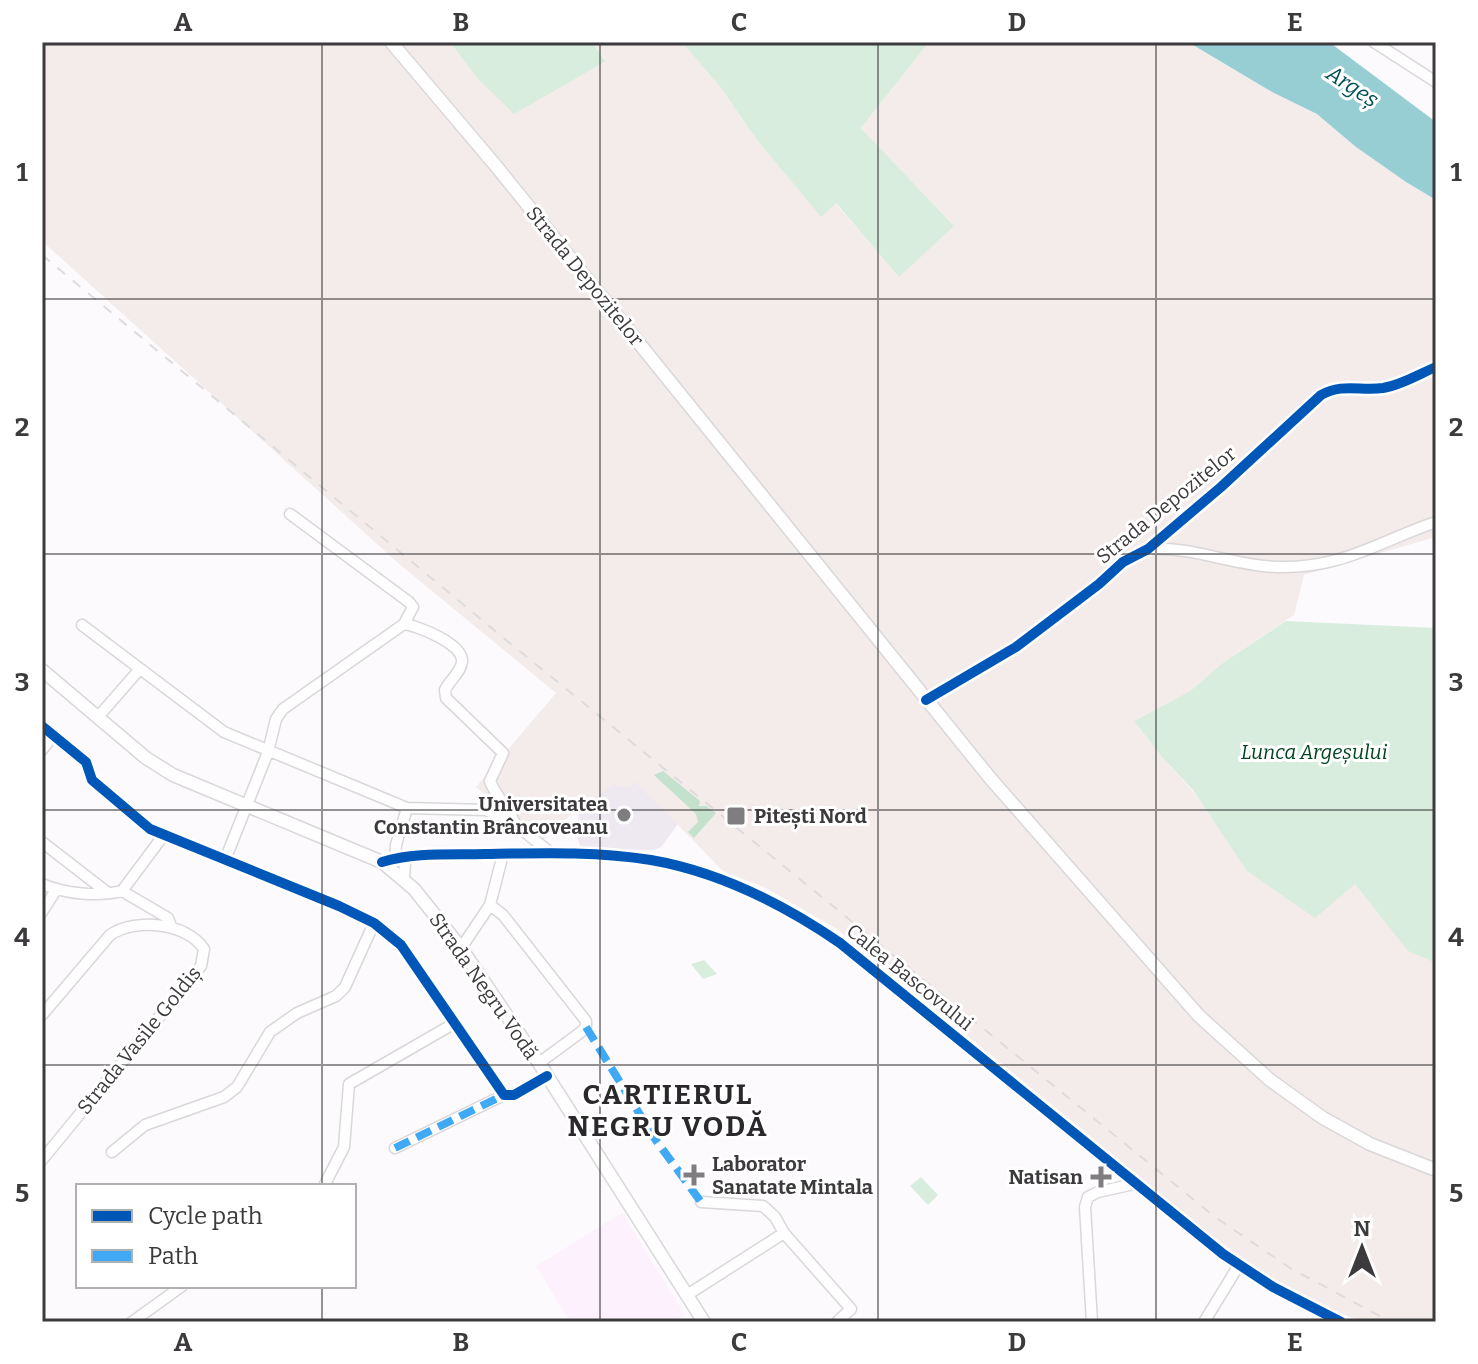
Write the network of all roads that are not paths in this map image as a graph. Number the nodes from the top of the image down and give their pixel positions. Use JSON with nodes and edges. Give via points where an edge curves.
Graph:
{"nodes":[{"id":1,"x":391,"y":42,"type":"edge"},
{"id":2,"x":1374,"y":42,"type":"edge"},
{"id":3,"x":1436,"y":82,"type":"edge"},
{"id":4,"x":1436,"y":367,"type":"edge"},
{"id":5,"x":290,"y":514,"type":"dead end"},
{"id":6,"x":1436,"y":522,"type":"edge"},
{"id":7,"x":1148,"y":549,"type":"junction"},
{"id":8,"x":404,"y":624,"type":"junction"},
{"id":9,"x":82,"y":625,"type":"dead end"},
{"id":10,"x":42,"y":670,"type":"edge"},
{"id":11,"x":139,"y":670,"type":"junction"},
{"id":12,"x":926,"y":700,"type":"junction"},
{"id":13,"x":98,"y":717,"type":"junction"},
{"id":14,"x":42,"y":726,"type":"edge"},
{"id":15,"x":54,"y":735,"type":"junction"},
{"id":16,"x":42,"y":750,"type":"edge"},
{"id":17,"x":268,"y":752,"type":"junction"},
{"id":18,"x":248,"y":807,"type":"junction"},
{"id":19,"x":407,"y":808,"type":"junction"},
{"id":20,"x":515,"y":824,"type":"junction"},
{"id":21,"x":163,"y":836,"type":"junction"},
{"id":22,"x":42,"y":842,"type":"edge"},
{"id":23,"x":503,"y":854,"type":"junction"},
{"id":24,"x":552,"y":854,"type":"junction"},
{"id":25,"x":409,"y":856,"type":"junction"},
{"id":26,"x":225,"y":860,"type":"junction"},
{"id":27,"x":388,"y":860,"type":"junction"},
{"id":28,"x":404,"y":879,"type":"junction"},
{"id":29,"x":42,"y":884,"type":"edge"},
{"id":30,"x":56,"y":890,"type":"junction"},
{"id":31,"x":122,"y":891,"type":"junction"},
{"id":32,"x":108,"y":893,"type":"junction"},
{"id":33,"x":490,"y":905,"type":"junction"},
{"id":34,"x":42,"y":912,"type":"edge"},
{"id":35,"x":374,"y":923,"type":"junction"},
{"id":36,"x":171,"y":926,"type":"junction"},
{"id":37,"x":461,"y":948,"type":"junction"},
{"id":38,"x":42,"y":1015,"type":"edge"},
{"id":39,"x":455,"y":1023,"type":"junction"},
{"id":40,"x":539,"y":1063,"type":"junction"},
{"id":41,"x":547,"y":1076,"type":"junction"},
{"id":42,"x":504,"y":1095,"type":"junction"},
{"id":43,"x":395,"y":1148,"type":"dead end"},
{"id":44,"x":112,"y":1152,"type":"dead end"},
{"id":45,"x":42,"y":1160,"type":"edge"},
{"id":46,"x":1436,"y":1170,"type":"edge"},
{"id":47,"x":325,"y":1184,"type":"edge"},
{"id":48,"x":1134,"y":1184,"type":"junction"},
{"id":49,"x":701,"y":1202,"type":"dead end"},
{"id":50,"x":784,"y":1233,"type":"junction"},
{"id":51,"x":1239,"y":1265,"type":"junction"},
{"id":52,"x":179,"y":1288,"type":"edge"},
{"id":53,"x":687,"y":1295,"type":"junction"},
{"id":54,"x":1336,"y":1321,"type":"edge"},
{"id":55,"x":132,"y":1322,"type":"edge"},
{"id":56,"x":704,"y":1322,"type":"edge"},
{"id":57,"x":837,"y":1322,"type":"edge"},
{"id":58,"x":1092,"y":1322,"type":"edge"},
{"id":59,"x":1204,"y":1322,"type":"edge"}],
"edges":[{"from":1,"to":12,"type":"main road","name":"Strada Depozitelor"},
{"from":2,"to":3,"type":"street"},
{"from":4,"to":7,"type":"street","name":"Strada Depozitelor","via":[[1394,386],[1347,386],[1321,395]]},
{"from":5,"to":8,"type":"street","via":[[413,607]]},
{"from":6,"to":7,"type":"street","name":"Strada Depozitelor","via":[[1338,561],[1304,567],[1243,564],[1185,550]]},
{"from":7,"to":12,"type":"street","name":"Strada Depozitelor","via":[[1123,562],[1016,647]]},
{"from":8,"to":17,"type":"street","via":[[283,709]]},
{"from":8,"to":20,"type":"street","via":[[429,632],[462,656],[446,698],[503,753],[490,781]]},
{"from":9,"to":11,"type":"street"},
{"from":10,"to":13,"type":"main road","name":"Strada Negru Vodă"},
{"from":11,"to":13,"type":"street"},
{"from":11,"to":17,"type":"street","via":[[209,722]]},
{"from":12,"to":46,"type":"main road","name":"Strada Depozitelor","via":[[1038,835],[1236,1052],[1323,1118]]},
{"from":13,"to":18,"type":"main road","name":"Strada Negru Vodă","via":[[173,775]]},
{"from":14,"to":15,"type":"street"},
{"from":15,"to":16,"type":"street"},
{"from":15,"to":21,"type":"street","via":[[86,762],[92,780]]},
{"from":17,"to":18,"type":"street"},
{"from":17,"to":19,"type":"street"},
{"from":18,"to":26,"type":"street"},
{"from":18,"to":27,"type":"main road","name":"Strada Negru Vodă"},
{"from":19,"to":20,"type":"street","via":[[486,810]]},
{"from":19,"to":27,"type":"street"},
{"from":20,"to":24,"type":"street"},
{"from":21,"to":26,"type":"street"},
{"from":21,"to":31,"type":"street"},
{"from":22,"to":32,"type":"street"},
{"from":23,"to":24,"type":"street","name":"Calea Bascovului"},
{"from":23,"to":25,"type":"street","name":"Calea Bascovului"},
{"from":23,"to":33,"type":"street"},
{"from":24,"to":48,"type":"street","name":"Calea Bascovului","via":[[667,864],[720,879],[785,907],[840,943]]},
{"from":25,"to":27,"type":"street","name":"Calea Bascovului"},
{"from":25,"to":28,"type":"street"},
{"from":26,"to":35,"type":"street"},
{"from":27,"to":28,"type":"main road","name":"Strada Negru Vodă"},
{"from":28,"to":37,"type":"main road","name":"Strada Negru Vodă"},
{"from":29,"to":30,"type":"street"},
{"from":30,"to":32,"type":"street"},
{"from":30,"to":34,"type":"street"},
{"from":31,"to":32,"type":"street"},
{"from":31,"to":36,"type":"street","via":[[168,918]]},
{"from":33,"to":37,"type":"street"},
{"from":33,"to":40,"type":"street","via":[[586,1021],[581,1032]]},
{"from":35,"to":39,"type":"street","via":[[401,945]]},
{"from":35,"to":44,"type":"street","via":[[345,987],[270,1032],[237,1087],[201,1107],[145,1125]]},
{"from":36,"to":38,"type":"street","via":[[124,927],[110,935]]},
{"from":36,"to":45,"type":"street","name":"Strada Vasile Goldiș","via":[[200,943],[205,957],[201,966]]},
{"from":37,"to":40,"type":"main road","name":"Strada Negru Vodă"},
{"from":39,"to":42,"type":"street"},
{"from":39,"to":47,"type":"street","via":[[349,1084],[344,1147]]},
{"from":40,"to":41,"type":"main road","name":"Strada Negru Vodă"},
{"from":41,"to":42,"type":"street","via":[[514,1095]]},
{"from":41,"to":53,"type":"main road","name":"Strada Negru Vodă"},
{"from":42,"to":43,"type":"street"},
{"from":48,"to":51,"type":"street","name":"Calea Bascovului"},
{"from":48,"to":58,"type":"street","via":[[1088,1197]]},
{"from":49,"to":50,"type":"street","via":[[763,1206]]},
{"from":50,"to":53,"type":"street"},
{"from":50,"to":57,"type":"street","via":[[851,1309]]},
{"from":51,"to":54,"type":"street","name":"Calea Bascovului"},
{"from":51,"to":59,"type":"street"},
{"from":52,"to":55,"type":"street"},
{"from":53,"to":56,"type":"main road","name":"Strada Negru Vodă"}]}
